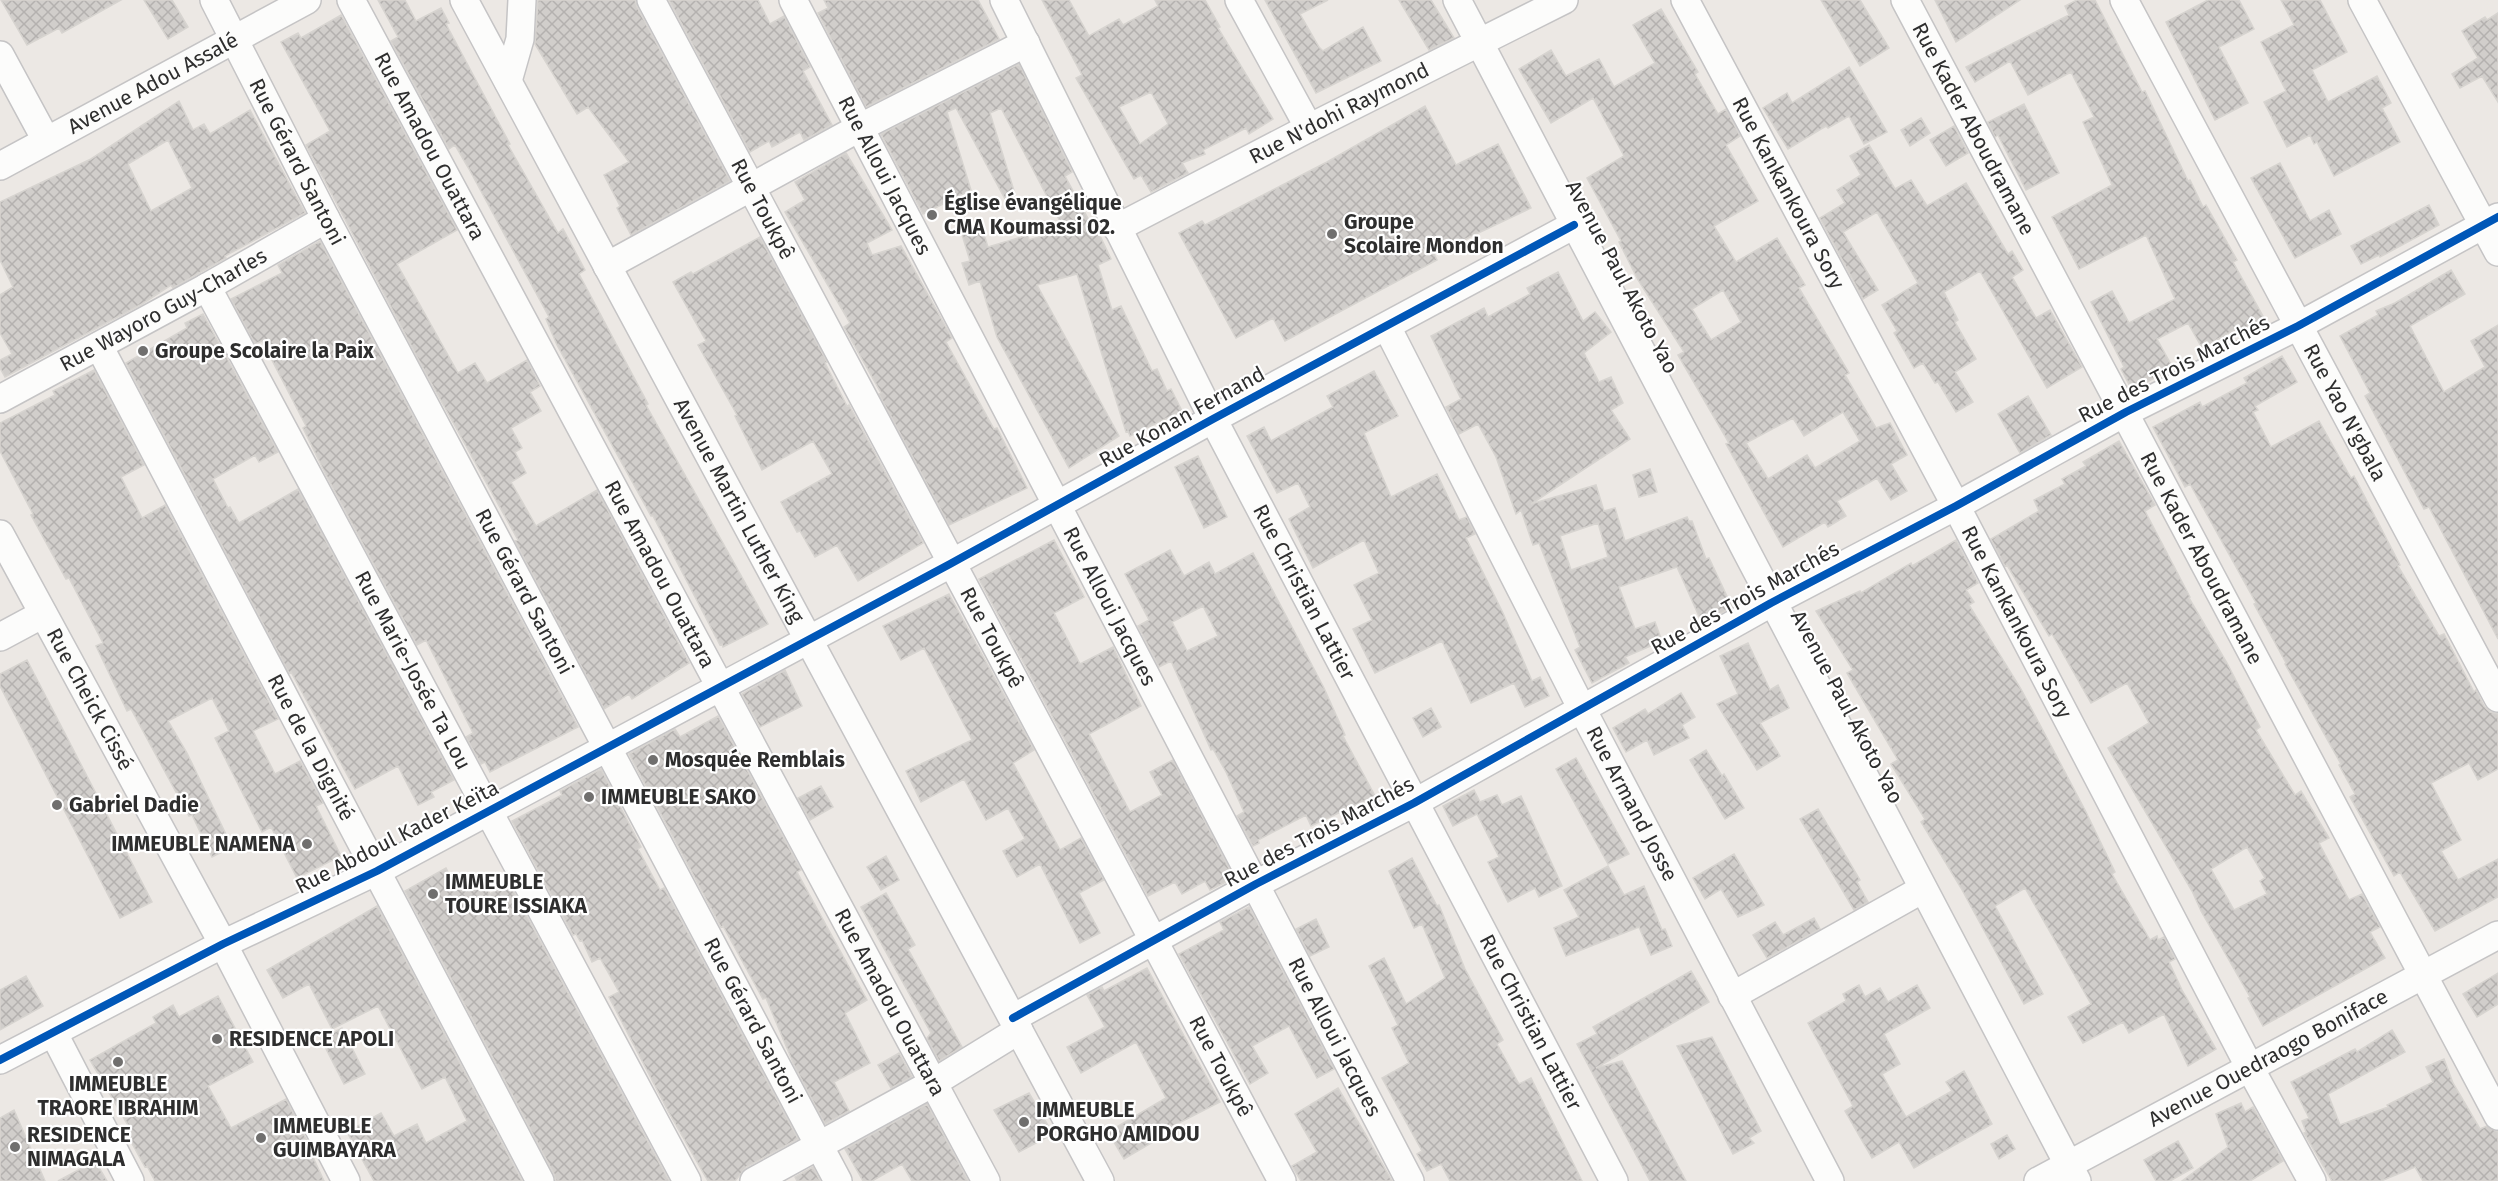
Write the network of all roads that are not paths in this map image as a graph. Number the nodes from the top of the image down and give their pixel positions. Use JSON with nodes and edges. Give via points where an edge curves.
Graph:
{"nodes":[{"id":1,"x":214,"y":0,"type":"edge"},
{"id":2,"x":307,"y":0,"type":"edge"},
{"id":3,"x":351,"y":0,"type":"edge"},
{"id":4,"x":464,"y":0,"type":"edge"},
{"id":5,"x":522,"y":0,"type":"edge"},
{"id":6,"x":651,"y":0,"type":"edge"},
{"id":7,"x":793,"y":0,"type":"edge"},
{"id":8,"x":1004,"y":0,"type":"edge"},
{"id":9,"x":1239,"y":0,"type":"edge"},
{"id":10,"x":1457,"y":0,"type":"edge"},
{"id":11,"x":1564,"y":0,"type":"edge"},
{"id":12,"x":1685,"y":0,"type":"edge"},
{"id":13,"x":1905,"y":0,"type":"edge"},
{"id":14,"x":2124,"y":0,"type":"edge"},
{"id":15,"x":2362,"y":0,"type":"edge"},
{"id":16,"x":235,"y":38,"type":"junction"},
{"id":17,"x":1026,"y":43,"type":"junction"},
{"id":18,"x":1479,"y":43,"type":"junction"},
{"id":19,"x":0,"y":56,"type":"edge"},
{"id":20,"x":508,"y":81,"type":"junction"},
{"id":21,"x":859,"y":128,"type":"junction"},
{"id":22,"x":1309,"y":128,"type":"junction"},
{"id":23,"x":46,"y":140,"type":"junction"},
{"id":24,"x":0,"y":166,"type":"edge"},
{"id":25,"x":749,"y":188,"type":"junction"},
{"id":26,"x":326,"y":219,"type":"junction"},
{"id":27,"x":2491,"y":221,"type":"edge"},
{"id":28,"x":1574,"y":225,"type":"junction"},
{"id":29,"x":1117,"y":228,"type":"junction"},
{"id":30,"x":2498,"y":252,"type":"edge"},
{"id":31,"x":607,"y":266,"type":"junction"},
{"id":32,"x":207,"y":287,"type":"junction"},
{"id":33,"x":2298,"y":326,"type":"junction"},
{"id":34,"x":1387,"y":327,"type":"junction"},
{"id":35,"x":99,"y":346,"type":"junction"},
{"id":36,"x":0,"y":399,"type":"edge"},
{"id":37,"x":2126,"y":412,"type":"junction"},
{"id":38,"x":1213,"y":419,"type":"junction"},
{"id":39,"x":1057,"y":506,"type":"junction"},
{"id":40,"x":1956,"y":506,"type":"junction"},
{"id":41,"x":0,"y":534,"type":"edge"},
{"id":42,"x":950,"y":564,"type":"junction"},
{"id":43,"x":1772,"y":603,"type":"junction"},
{"id":44,"x":43,"y":614,"type":"junction"},
{"id":45,"x":0,"y":637,"type":"edge"},
{"id":46,"x":807,"y":640,"type":"junction"},
{"id":47,"x":720,"y":687,"type":"junction"},
{"id":48,"x":2498,"y":698,"type":"edge"},
{"id":49,"x":1582,"y":709,"type":"junction"},
{"id":50,"x":608,"y":747,"type":"junction"},
{"id":51,"x":1414,"y":802,"type":"junction"},
{"id":52,"x":488,"y":811,"type":"junction"},
{"id":53,"x":376,"y":871,"type":"junction"},
{"id":54,"x":1256,"y":884,"type":"junction"},
{"id":55,"x":1923,"y":889,"type":"junction"},
{"id":56,"x":2498,"y":935,"type":"edge"},
{"id":57,"x":1154,"y":941,"type":"junction"},
{"id":58,"x":223,"y":944,"type":"junction"},
{"id":59,"x":2422,"y":976,"type":"junction"},
{"id":60,"x":1732,"y":996,"type":"junction"},
{"id":61,"x":1016,"y":1024,"type":"junction"},
{"id":62,"x":54,"y":1034,"type":"junction"},
{"id":63,"x":0,"y":1060,"type":"edge"},
{"id":64,"x":2250,"y":1068,"type":"junction"},
{"id":65,"x":933,"y":1083,"type":"junction"},
{"id":66,"x":2498,"y":1116,"type":"edge"},
{"id":67,"x":819,"y":1144,"type":"junction"},
{"id":68,"x":2073,"y":1173,"type":"edge"},
{"id":69,"x":130,"y":1181,"type":"edge"},
{"id":70,"x":346,"y":1181,"type":"edge"},
{"id":71,"x":540,"y":1181,"type":"edge"},
{"id":72,"x":687,"y":1181,"type":"edge"},
{"id":73,"x":754,"y":1181,"type":"edge"},
{"id":74,"x":838,"y":1181,"type":"edge"},
{"id":75,"x":986,"y":1181,"type":"edge"},
{"id":76,"x":1100,"y":1181,"type":"edge"},
{"id":77,"x":1282,"y":1181,"type":"edge"},
{"id":78,"x":1410,"y":1181,"type":"edge"},
{"id":79,"x":1614,"y":1181,"type":"edge"},
{"id":80,"x":1830,"y":1181,"type":"edge"},
{"id":81,"x":2038,"y":1181,"type":"edge"},
{"id":82,"x":2312,"y":1181,"type":"edge"}],
"edges":[{"from":1,"to":16,"type":"street","name":"Rue Gérard Santoni"},
{"from":2,"to":16,"type":"street","name":"Avenue Adou Assalé"},
{"from":3,"to":47,"type":"street","name":"Rue Amadou Ouattara"},
{"from":4,"to":20,"type":"street","name":"Avenue Martin Luther King"},
{"from":5,"to":20,"type":"street","via":[[520,39]]},
{"from":6,"to":25,"type":"street","name":"Rue Toukpê"},
{"from":7,"to":21,"type":"street","name":"Rue Alloui Jacques"},
{"from":8,"to":17,"type":"street","name":"Rue Christian Lattier"},
{"from":9,"to":22,"type":"street"},
{"from":10,"to":18,"type":"street","name":"Avenue Paul Akoto Yao"},
{"from":11,"to":18,"type":"street","name":"Rue N'dohi Raymond"},
{"from":12,"to":40,"type":"street","name":"Rue Kankankoura Sory"},
{"from":13,"to":37,"type":"street","name":"Rue Kader Aboudramane"},
{"from":14,"to":33,"type":"street","name":"Rue Yao N'gbala"},
{"from":15,"to":27,"type":"street"},
{"from":16,"to":23,"type":"street","name":"Avenue Adou Assalé"},
{"from":16,"to":26,"type":"street","name":"Rue Gérard Santoni"},
{"from":17,"to":21,"type":"street"},
{"from":17,"to":29,"type":"street","name":"Rue Christian Lattier"},
{"from":18,"to":22,"type":"street","name":"Rue N'dohi Raymond"},
{"from":18,"to":28,"type":"street","name":"Avenue Paul Akoto Yao"},
{"from":19,"to":23,"type":"street"},
{"from":20,"to":31,"type":"street","name":"Avenue Martin Luther King"},
{"from":21,"to":25,"type":"street"},
{"from":21,"to":39,"type":"street","name":"Rue Alloui Jacques"},
{"from":22,"to":29,"type":"street","name":"Rue N'dohi Raymond"},
{"from":23,"to":24,"type":"street","name":"Avenue Adou Assalé"},
{"from":25,"to":31,"type":"street"},
{"from":25,"to":42,"type":"street","name":"Rue Toukpê"},
{"from":26,"to":32,"type":"street","name":"Rue Wayoro Guy-Charles"},
{"from":26,"to":50,"type":"street","name":"Rue Gérard Santoni"},
{"from":27,"to":30,"type":"street"},
{"from":27,"to":33,"type":"street","name":"Rue des Trois Marchés"},
{"from":28,"to":34,"type":"street","name":"Rue Konan Fernand"},
{"from":28,"to":43,"type":"street","name":"Avenue Paul Akoto Yao"},
{"from":29,"to":38,"type":"street","name":"Rue Christian Lattier"},
{"from":31,"to":46,"type":"street","name":"Avenue Martin Luther King"},
{"from":32,"to":35,"type":"street","name":"Rue Wayoro Guy-Charles"},
{"from":32,"to":52,"type":"street","name":"Rue Marie-Josée Ta Lou"},
{"from":33,"to":37,"type":"street","name":"Rue des Trois Marchés"},
{"from":33,"to":48,"type":"street","name":"Rue Yao N'gbala"},
{"from":34,"to":38,"type":"street","name":"Rue Konan Fernand"},
{"from":34,"to":49,"type":"street","name":"Rue Armand Josse"},
{"from":35,"to":36,"type":"street","name":"Rue Wayoro Guy-Charles"},
{"from":35,"to":53,"type":"street","name":"Rue de la Dignité"},
{"from":37,"to":40,"type":"street","name":"Rue des Trois Marchés"},
{"from":37,"to":59,"type":"street","name":"Rue Kader Aboudramane"},
{"from":38,"to":39,"type":"street","name":"Rue Konan Fernand"},
{"from":38,"to":51,"type":"street","name":"Rue Christian Lattier"},
{"from":39,"to":42,"type":"street","name":"Rue Konan Fernand"},
{"from":39,"to":54,"type":"street","name":"Rue Alloui Jacques"},
{"from":40,"to":43,"type":"street","name":"Rue des Trois Marchés"},
{"from":40,"to":64,"type":"street","name":"Rue Kankankoura Sory"},
{"from":41,"to":44,"type":"street","name":"Rue Cheick Cissé"},
{"from":42,"to":46,"type":"street","name":"Rue Konan Fernand"},
{"from":42,"to":57,"type":"street","name":"Rue Toukpê"},
{"from":43,"to":49,"type":"street","name":"Rue des Trois Marchés"},
{"from":43,"to":55,"type":"street","name":"Avenue Paul Akoto Yao"},
{"from":44,"to":45,"type":"street"},
{"from":44,"to":58,"type":"street","name":"Rue Cheick Cissé"},
{"from":46,"to":47,"type":"street","name":"Rue Abdoul Kader Keïta"},
{"from":46,"to":61,"type":"street","name":"Avenue Martin Luther King"},
{"from":47,"to":50,"type":"street","name":"Rue Abdoul Kader Keïta"},
{"from":47,"to":65,"type":"street","name":"Rue Amadou Ouattara"},
{"from":49,"to":51,"type":"street","name":"Rue des Trois Marchés"},
{"from":49,"to":60,"type":"street","name":"Rue Armand Josse"},
{"from":50,"to":52,"type":"street","name":"Rue Abdoul Kader Keïta"},
{"from":50,"to":67,"type":"street","name":"Rue Gérard Santoni"},
{"from":51,"to":54,"type":"street","name":"Rue des Trois Marchés"},
{"from":51,"to":79,"type":"street","name":"Rue Christian Lattier"},
{"from":52,"to":53,"type":"street","name":"Rue Abdoul Kader Keïta"},
{"from":52,"to":72,"type":"street","name":"Rue Marie-Josée Ta Lou"},
{"from":53,"to":58,"type":"street","name":"Rue Abdoul Kader Keïta"},
{"from":53,"to":71,"type":"street","name":"Rue de la Dignité"},
{"from":54,"to":57,"type":"street","name":"Rue des Trois Marchés"},
{"from":54,"to":78,"type":"street","name":"Rue Alloui Jacques"},
{"from":55,"to":60,"type":"street"},
{"from":55,"to":68,"type":"street","name":"Avenue Paul Akoto Yao"},
{"from":56,"to":59,"type":"street","name":"Avenue Ouedraogo Boniface"},
{"from":57,"to":61,"type":"street","name":"Rue des Trois Marchés"},
{"from":57,"to":77,"type":"street","name":"Rue Toukpê"},
{"from":58,"to":62,"type":"street","name":"Rue Abdoul Kader Keïta"},
{"from":58,"to":70,"type":"street","name":"Rue Cheick Cissé"},
{"from":59,"to":64,"type":"street","name":"Avenue Ouedraogo Boniface"},
{"from":59,"to":66,"type":"street","name":"Rue Kader Aboudramane"},
{"from":60,"to":80,"type":"street","name":"Rue Armand Josse"},
{"from":61,"to":65,"type":"street","name":"Rue des Trois Marchés"},
{"from":61,"to":76,"type":"street","name":"Avenue Martin Luther King"},
{"from":62,"to":63,"type":"street","name":"Rue Abdoul Kader Keïta"},
{"from":62,"to":69,"type":"street"},
{"from":64,"to":68,"type":"street","name":"Avenue Ouedraogo Boniface"},
{"from":64,"to":82,"type":"street","name":"Rue Kankankoura Sory"},
{"from":65,"to":67,"type":"street","name":"Rue des Trois Marchés"},
{"from":65,"to":75,"type":"street","name":"Rue Amadou Ouattara"},
{"from":67,"to":73,"type":"street","name":"Rue des Trois Marchés"},
{"from":67,"to":74,"type":"street","name":"Rue Gérard Santoni"},
{"from":68,"to":81,"type":"street","name":"Avenue Ouedraogo Boniface"}]}
